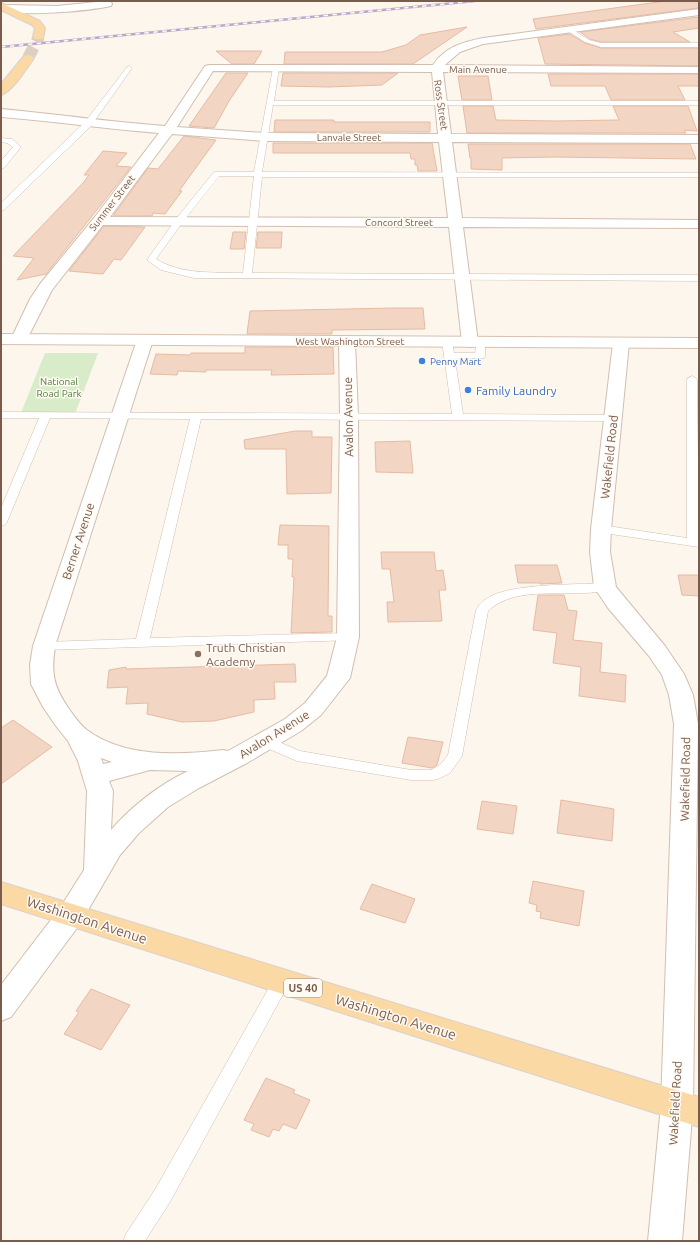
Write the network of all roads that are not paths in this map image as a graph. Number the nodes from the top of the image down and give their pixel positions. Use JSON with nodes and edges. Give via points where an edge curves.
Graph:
{"nodes":[{"id":1,"x":118,"y":1,"type":"edge"},
{"id":2,"x":107,"y":4,"type":"junction"},
{"id":3,"x":4,"y":7,"type":"edge"},
{"id":4,"x":699,"y":12,"type":"edge"},
{"id":5,"x":65,"y":20,"type":"dead end"},
{"id":6,"x":51,"y":24,"type":"dead end"},
{"id":7,"x":570,"y":30,"type":"junction"},
{"id":8,"x":40,"y":33,"type":"joint"},
{"id":9,"x":521,"y":36,"type":"junction"},
{"id":10,"x":699,"y":45,"type":"edge"},
{"id":11,"x":28,"y":58,"type":"tunnel mouth"},
{"id":12,"x":129,"y":68,"type":"dead end"},
{"id":13,"x":209,"y":68,"type":"joint"},
{"id":14,"x":276,"y":68,"type":"junction"},
{"id":15,"x":436,"y":69,"type":"junction"},
{"id":16,"x":529,"y":69,"type":"junction"},
{"id":17,"x":699,"y":70,"type":"edge"},
{"id":18,"x":14,"y":77,"type":"junction"},
{"id":19,"x":1,"y":83,"type":"edge"},
{"id":20,"x":1,"y":91,"type":"edge"},
{"id":21,"x":441,"y":102,"type":"junction"},
{"id":22,"x":270,"y":103,"type":"junction"},
{"id":23,"x":699,"y":103,"type":"edge"},
{"id":24,"x":1,"y":113,"type":"edge"},
{"id":25,"x":88,"y":124,"type":"junction"},
{"id":26,"x":169,"y":129,"type":"junction"},
{"id":27,"x":265,"y":137,"type":"junction"},
{"id":28,"x":446,"y":138,"type":"junction"},
{"id":29,"x":699,"y":139,"type":"edge"},
{"id":30,"x":1,"y":140,"type":"edge"},
{"id":31,"x":1,"y":166,"type":"edge"},
{"id":32,"x":258,"y":174,"type":"junction"},
{"id":33,"x":450,"y":174,"type":"junction"},
{"id":34,"x":699,"y":175,"type":"edge"},
{"id":35,"x":1,"y":208,"type":"edge"},
{"id":36,"x":99,"y":221,"type":"junction"},
{"id":37,"x":179,"y":221,"type":"junction"},
{"id":38,"x":252,"y":222,"type":"junction"},
{"id":39,"x":456,"y":223,"type":"junction"},
{"id":40,"x":699,"y":224,"type":"edge"},
{"id":41,"x":247,"y":275,"type":"junction"},
{"id":42,"x":462,"y":276,"type":"junction"},
{"id":43,"x":699,"y":278,"type":"edge"},
{"id":44,"x":1,"y":339,"type":"edge"},
{"id":45,"x":19,"y":339,"type":"junction"},
{"id":46,"x":146,"y":340,"type":"junction"},
{"id":47,"x":347,"y":341,"type":"junction"},
{"id":48,"x":475,"y":342,"type":"junction"},
{"id":49,"x":621,"y":342,"type":"junction"},
{"id":50,"x":699,"y":343,"type":"edge"},
{"id":51,"x":448,"y":349,"type":"junction"},
{"id":52,"x":692,"y":379,"type":"dead end"},
{"id":53,"x":1,"y":415,"type":"edge"},
{"id":54,"x":46,"y":415,"type":"junction"},
{"id":55,"x":120,"y":415,"type":"junction"},
{"id":56,"x":196,"y":417,"type":"junction"},
{"id":57,"x":349,"y":417,"type":"junction"},
{"id":58,"x":458,"y":417,"type":"junction"},
{"id":59,"x":613,"y":418,"type":"junction"},
{"id":60,"x":1,"y":522,"type":"edge"},
{"id":61,"x":600,"y":529,"type":"junction"},
{"id":62,"x":696,"y":543,"type":"edge"},
{"id":63,"x":605,"y":587,"type":"junction"},
{"id":64,"x":348,"y":637,"type":"junction"},
{"id":65,"x":142,"y":643,"type":"junction"},
{"id":66,"x":44,"y":646,"type":"junction"},
{"id":67,"x":78,"y":736,"type":"junction"},
{"id":68,"x":265,"y":741,"type":"junction"},
{"id":69,"x":238,"y":756,"type":"junction"},
{"id":70,"x":151,"y":761,"type":"junction"},
{"id":71,"x":94,"y":776,"type":"junction"},
{"id":72,"x":97,"y":871,"type":"junction"},
{"id":73,"x":1,"y":893,"type":"edge"},
{"id":74,"x":70,"y":916,"type":"junction"},
{"id":75,"x":281,"y":982,"type":"junction"},
{"id":76,"x":1,"y":1008,"type":"edge"},
{"id":77,"x":688,"y":1109,"type":"edge"},
{"id":78,"x":133,"y":1241,"type":"edge"},
{"id":79,"x":665,"y":1241,"type":"edge"}],
"edges":[{"from":1,"to":2,"type":"street"},
{"from":2,"to":3,"type":"street","via":[[50,11]]},
{"from":2,"to":5,"type":"street"},
{"from":3,"to":8,"type":"main road","via":[[36,23]]},
{"from":4,"to":7,"type":"street","name":"Ross Street"},
{"from":6,"to":8,"type":"street"},
{"from":7,"to":9,"type":"street","name":"Ross Street"},
{"from":7,"to":10,"type":"lane","via":[[587,41],[601,45]]},
{"from":9,"to":15,"type":"street","name":"Ross Street","via":[[462,47],[445,56]]},
{"from":9,"to":16,"type":"street"},
{"from":11,"to":18,"type":"main road"},
{"from":12,"to":25,"type":"lane"},
{"from":13,"to":14,"type":"street","name":"Main Avenue"},
{"from":13,"to":26,"type":"street","name":"Summer Street"},
{"from":14,"to":15,"type":"street","name":"Main Avenue"},
{"from":14,"to":22,"type":"lane"},
{"from":15,"to":16,"type":"street","name":"Main Avenue"},
{"from":15,"to":21,"type":"street","name":"Ross Street"},
{"from":16,"to":17,"type":"street","name":"Main Avenue"},
{"from":18,"to":19,"type":"main road"},
{"from":18,"to":20,"type":"main road"},
{"from":21,"to":22,"type":"lane"},
{"from":21,"to":23,"type":"lane"},
{"from":21,"to":28,"type":"street","name":"Ross Street"},
{"from":22,"to":27,"type":"lane"},
{"from":24,"to":25,"type":"street","name":"Lanvale Street"},
{"from":25,"to":26,"type":"street","name":"Lanvale Street"},
{"from":25,"to":35,"type":"lane"},
{"from":26,"to":27,"type":"street","name":"Lanvale Street"},
{"from":26,"to":36,"type":"street","name":"Summer Street"},
{"from":27,"to":28,"type":"street","name":"Lanvale Street"},
{"from":27,"to":32,"type":"lane"},
{"from":28,"to":29,"type":"street","name":"Lanvale Street"},
{"from":28,"to":33,"type":"street","name":"Ross Street"},
{"from":30,"to":31,"type":"lane","via":[[17,147]]},
{"from":32,"to":33,"type":"lane"},
{"from":32,"to":37,"type":"lane","via":[[217,174]]},
{"from":32,"to":38,"type":"lane"},
{"from":33,"to":34,"type":"lane"},
{"from":33,"to":39,"type":"street","name":"Ross Street"},
{"from":36,"to":37,"type":"street","name":"Concord Street"},
{"from":36,"to":45,"type":"street","name":"Summer Street","via":[[46,287]]},
{"from":37,"to":38,"type":"street","name":"Concord Street"},
{"from":37,"to":41,"type":"lane","via":[[151,260],[164,268],[194,276]]},
{"from":38,"to":39,"type":"street","name":"Concord Street"},
{"from":38,"to":41,"type":"lane"},
{"from":39,"to":40,"type":"street","name":"Concord Street"},
{"from":39,"to":42,"type":"street","name":"Ross Street"},
{"from":41,"to":42,"type":"lane"},
{"from":42,"to":43,"type":"lane"},
{"from":42,"to":48,"type":"street","name":"Ross Street"},
{"from":44,"to":45,"type":"street","name":"West Washington Street"},
{"from":45,"to":46,"type":"street","name":"West Washington Street"},
{"from":46,"to":47,"type":"street","name":"West Washington Street"},
{"from":46,"to":55,"type":"street","name":"Berner Avenue"},
{"from":47,"to":51,"type":"street","name":"West Washington Street"},
{"from":47,"to":57,"type":"street","name":"Avalon Avenue"},
{"from":48,"to":49,"type":"street","name":"West Washington Street"},
{"from":48,"to":51,"type":"street","name":"West Washington Street"},
{"from":49,"to":50,"type":"street","name":"West Washington Street"},
{"from":49,"to":59,"type":"street","name":"Wakefield Road"},
{"from":51,"to":58,"type":"lane"},
{"from":52,"to":62,"type":"lane"},
{"from":53,"to":54,"type":"lane"},
{"from":54,"to":55,"type":"lane"},
{"from":54,"to":60,"type":"lane"},
{"from":55,"to":56,"type":"lane"},
{"from":55,"to":66,"type":"street","name":"Berner Avenue"},
{"from":56,"to":57,"type":"lane"},
{"from":56,"to":65,"type":"lane"},
{"from":57,"to":58,"type":"lane"},
{"from":57,"to":64,"type":"street","name":"Avalon Avenue"},
{"from":58,"to":59,"type":"lane"},
{"from":59,"to":61,"type":"street","name":"Wakefield Road"},
{"from":61,"to":62,"type":"lane"},
{"from":61,"to":63,"type":"street","name":"Wakefield Road"},
{"from":63,"to":68,"type":"lane","via":[[516,592],[490,601],[482,610],[454,756],[445,769],[433,775],[411,775],[298,756]]},
{"from":63,"to":77,"type":"street","name":"Wakefield Road","via":[[657,651],[672,674],[681,695],[686,724]]},
{"from":64,"to":65,"type":"lane"},
{"from":64,"to":68,"type":"street","name":"Avalon Avenue","via":[[338,678],[327,693],[313,709],[293,725]]},
{"from":65,"to":66,"type":"lane"},
{"from":66,"to":67,"type":"street","name":"Berner Avenue","via":[[40,665],[43,684],[51,702]]},
{"from":67,"to":70,"type":"street","name":"Berner Avenue","via":[[101,749]]},
{"from":67,"to":71,"type":"street","name":"Berner Avenue"},
{"from":68,"to":69,"type":"street","name":"Avalon Avenue"},
{"from":69,"to":70,"type":"street","name":"Berner Avenue","via":[[180,763]]},
{"from":69,"to":72,"type":"street","name":"Avalon Avenue","via":[[190,780],[159,800],[130,826],[111,848]]},
{"from":70,"to":71,"type":"street"},
{"from":71,"to":72,"type":"street","name":"Berner Avenue","via":[[100,791]]},
{"from":72,"to":74,"type":"street","name":"Avalon Avenue"},
{"from":73,"to":74,"type":"main road","name":"Washington Avenue","number":"US 40"},
{"from":74,"to":75,"type":"main road","name":"Washington Avenue","number":"US 40"},
{"from":74,"to":76,"type":"street","name":"Avalon Avenue"},
{"from":75,"to":77,"type":"main road","name":"Washington Avenue","number":"US 40"},
{"from":75,"to":78,"type":"lane","via":[[162,1195]]},
{"from":77,"to":79,"type":"street","name":"Wakefield Road"}]}
